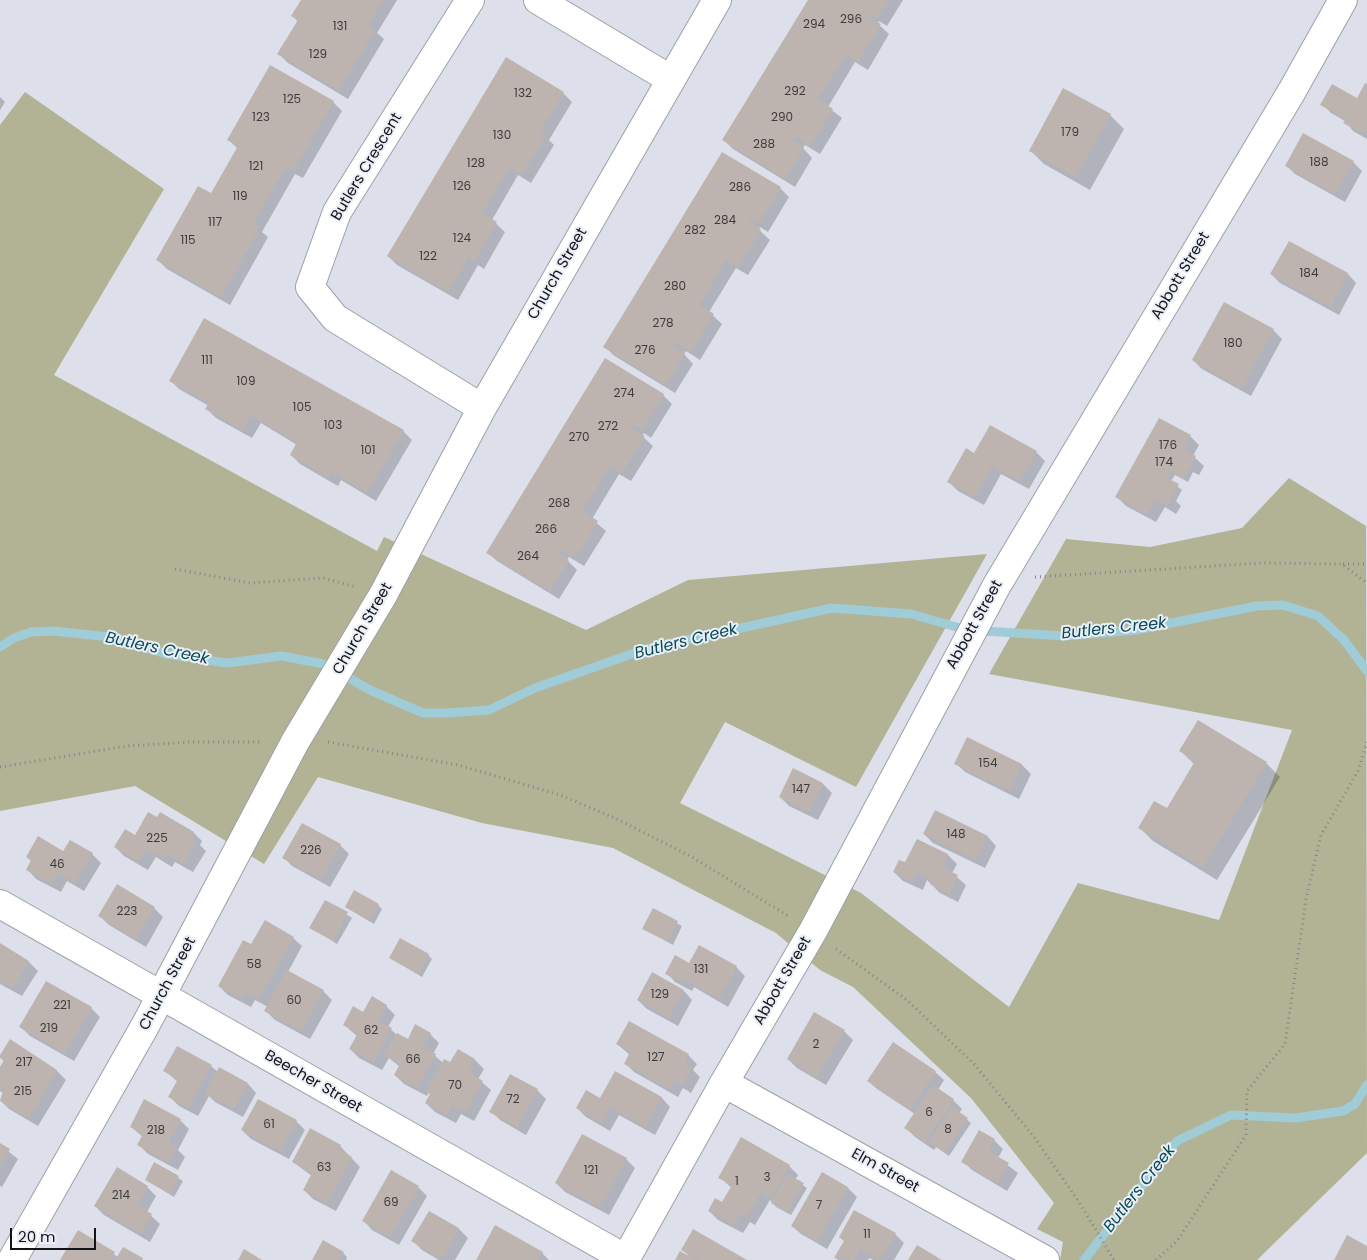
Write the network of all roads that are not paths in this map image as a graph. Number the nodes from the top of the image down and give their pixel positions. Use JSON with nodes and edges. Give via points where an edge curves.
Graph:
{"nodes":[{"id":1,"x":470,"y":0,"type":"edge"},
{"id":2,"x":538,"y":0,"type":"edge"},
{"id":3,"x":717,"y":0,"type":"edge"},
{"id":4,"x":1343,"y":0,"type":"edge"},
{"id":5,"x":670,"y":79,"type":"junction"},
{"id":6,"x":482,"y":408,"type":"junction"},
{"id":7,"x":0,"y":904,"type":"edge"},
{"id":8,"x":162,"y":995,"type":"junction"},
{"id":9,"x":724,"y":1083,"type":"junction"},
{"id":10,"x":625,"y":1259,"type":"edge"},
{"id":11,"x":12,"y":1260,"type":"edge"},
{"id":12,"x":1045,"y":1260,"type":"edge"}],
"edges":[{"from":1,"to":6,"type":"street","name":"Butlers Crescent","via":[[337,212],[310,286],[335,318]]},
{"from":2,"to":5,"type":"street"},
{"from":3,"to":5,"type":"street","name":"Church Street"},
{"from":4,"to":9,"type":"street","name":"Abbott Street","via":[[999,582],[813,931]]},
{"from":5,"to":6,"type":"street","name":"Church Street"},
{"from":6,"to":8,"type":"street","name":"Church Street","via":[[383,595],[295,742]]},
{"from":7,"to":8,"type":"street","name":"Beecher Street"},
{"from":8,"to":10,"type":"street","name":"Beecher Street"},
{"from":8,"to":11,"type":"street","name":"Church Street"},
{"from":9,"to":10,"type":"street","name":"Abbott Street"},
{"from":9,"to":12,"type":"street","name":"Elm Street"}]}
